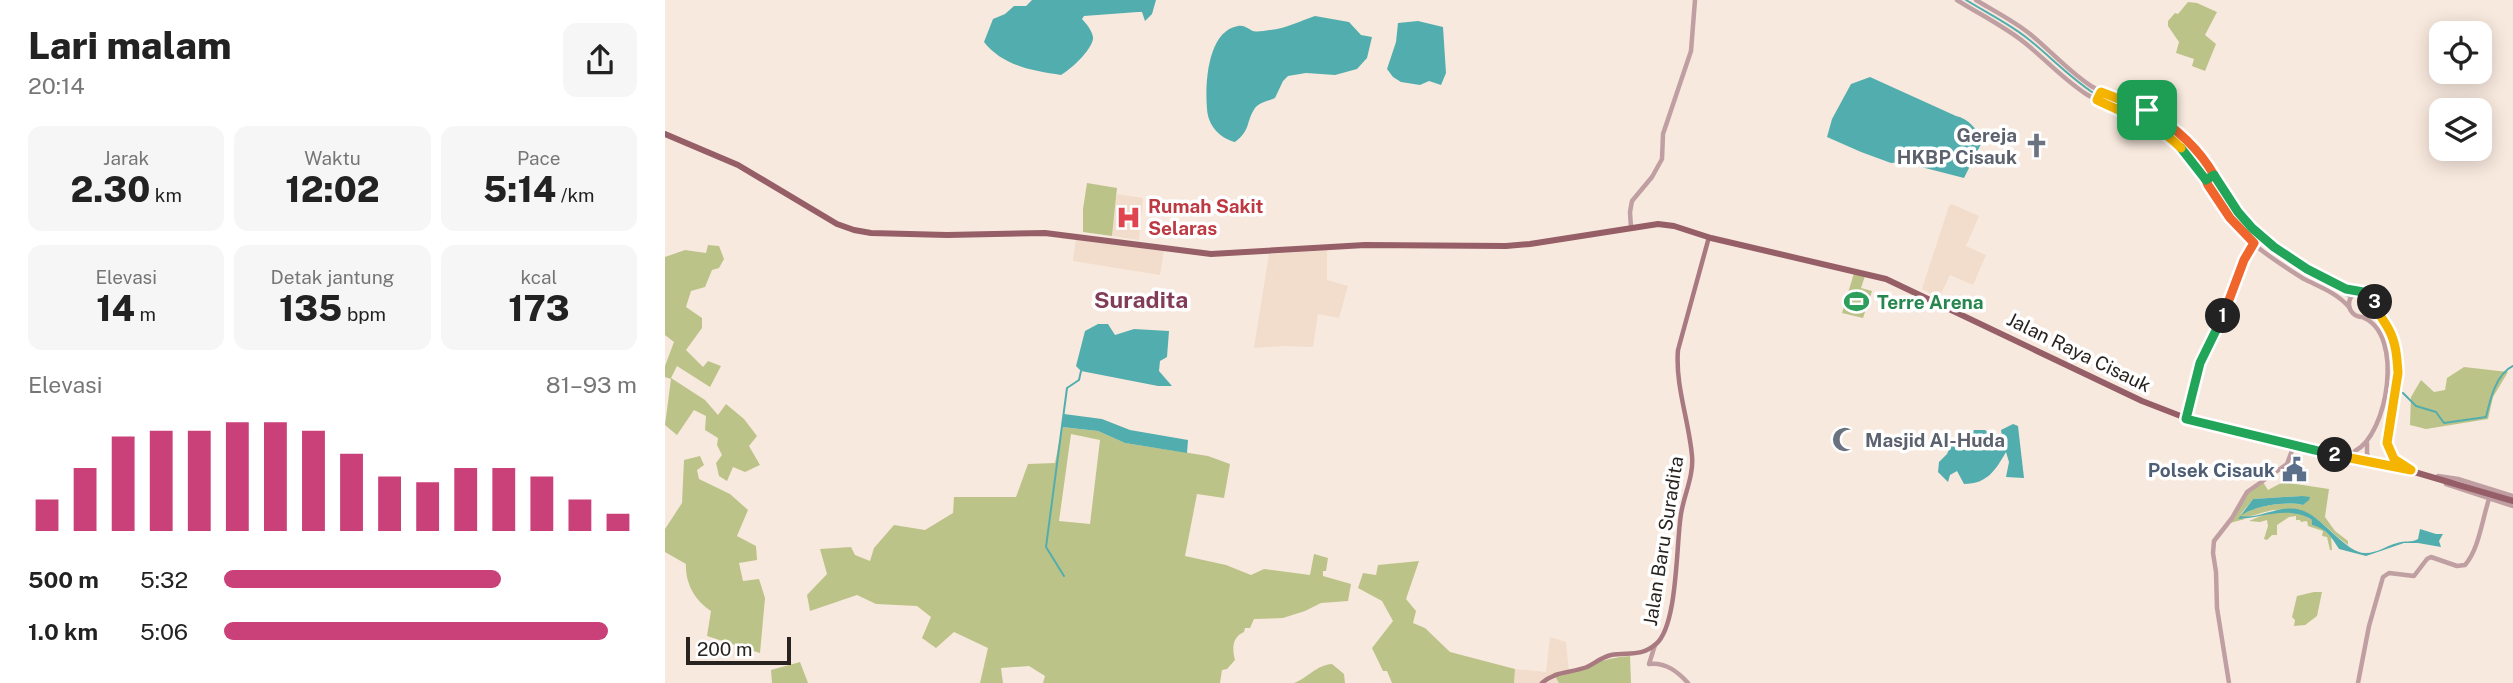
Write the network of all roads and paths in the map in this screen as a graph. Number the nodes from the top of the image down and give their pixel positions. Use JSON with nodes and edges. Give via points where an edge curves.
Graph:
{"nodes":[{"id":1,"x":1695,"y":0,"type":"edge"},
{"id":2,"x":1957,"y":0,"type":"edge"},
{"id":3,"x":1976,"y":0,"type":"edge"},
{"id":4,"x":1983,"y":4,"type":"junction"},
{"id":5,"x":1977,"y":13,"type":"junction"},
{"id":6,"x":2101,"y":92,"type":"junction"},
{"id":7,"x":2097,"y":100,"type":"junction"},
{"id":8,"x":665,"y":134,"type":"edge"},
{"id":9,"x":2214,"y":175,"type":"junction"},
{"id":10,"x":2206,"y":180,"type":"junction"},
{"id":11,"x":1631,"y":229,"type":"junction"},
{"id":12,"x":1709,"y":237,"type":"junction"},
{"id":13,"x":2254,"y":244,"type":"junction"},
{"id":14,"x":2307,"y":269,"type":"junction"},
{"id":15,"x":2302,"y":277,"type":"junction"},
{"id":16,"x":2359,"y":291,"type":"junction"},
{"id":17,"x":2375,"y":306,"type":"junction"},
{"id":18,"x":2349,"y":307,"type":"junction"},
{"id":19,"x":2364,"y":318,"type":"junction"},
{"id":20,"x":2186,"y":419,"type":"junction"},
{"id":21,"x":2377,"y":422,"type":"junction"},
{"id":22,"x":2388,"y":425,"type":"junction"},
{"id":23,"x":2368,"y":443,"type":"junction"},
{"id":24,"x":2294,"y":445,"type":"junction"},
{"id":25,"x":2352,"y":458,"type":"junction"},
{"id":26,"x":2360,"y":460,"type":"junction"},
{"id":27,"x":2369,"y":460,"type":"junction"},
{"id":28,"x":2411,"y":470,"type":"junction"},
{"id":29,"x":2423,"y":474,"type":"junction"},
{"id":30,"x":2489,"y":499,"type":"junction"},
{"id":31,"x":2513,"y":501,"type":"edge"},
{"id":32,"x":1655,"y":645,"type":"junction"},
{"id":33,"x":1542,"y":683,"type":"edge"},
{"id":34,"x":1688,"y":683,"type":"edge"},
{"id":35,"x":2229,"y":683,"type":"edge"},
{"id":36,"x":2358,"y":683,"type":"edge"}],
"edges":[{"from":1,"to":11,"type":"street","via":[[1691,51],[1663,134],[1662,159],[1632,201]]},
{"from":2,"to":5,"type":"street"},
{"from":3,"to":4,"type":"street"},
{"from":4,"to":5,"type":"street"},
{"from":4,"to":6,"type":"street","via":[[2031,34],[2061,64]]},
{"from":5,"to":7,"type":"street","via":[[2025,43]]},
{"from":6,"to":7,"type":"street"},
{"from":6,"to":9,"type":"street","via":[[2147,110],[2174,128]]},
{"from":7,"to":10,"type":"street","via":[[2143,119],[2168,136]]},
{"from":8,"to":11,"type":"main road","name":"Jalan Raya Cisauk","via":[[738,165],[837,224],[871,233],[1045,233],[1211,254],[1365,245],[1506,246]]},
{"from":9,"to":10,"type":"street"},
{"from":9,"to":14,"type":"street","via":[[2252,228]]},
{"from":10,"to":13,"type":"street","via":[[2230,218]]},
{"from":11,"to":12,"type":"main road","name":"Jalan Raya Cisauk","via":[[1667,225]]},
{"from":12,"to":20,"type":"main road","name":"Jalan Raya Cisauk","via":[[1887,279]]},
{"from":12,"to":32,"type":"main road","name":"Jalan Baru Suradita","via":[[1679,342],[1678,368],[1692,463],[1680,518],[1669,620]]},
{"from":13,"to":15,"type":"street"},
{"from":13,"to":20,"type":"street","via":[[2200,363]]},
{"from":14,"to":15,"type":"street"},
{"from":14,"to":16,"type":"street"},
{"from":15,"to":18,"type":"street"},
{"from":16,"to":17,"type":"street","via":[[2373,296]]},
{"from":16,"to":18,"type":"street","via":[[2351,297]]},
{"from":17,"to":19,"type":"street"},
{"from":17,"to":22,"type":"street","via":[[2393,339],[2398,362]]},
{"from":18,"to":19,"type":"street"},
{"from":19,"to":21,"type":"street","via":[[2379,332],[2388,363]]},
{"from":20,"to":24,"type":"main road","name":"Jalan Raya Cisauk"},
{"from":21,"to":22,"type":"street","via":[[2382,427]]},
{"from":21,"to":23,"type":"street"},
{"from":22,"to":28,"type":"street","via":[[2389,451]]},
{"from":23,"to":25,"type":"street"},
{"from":23,"to":27,"type":"street"},
{"from":24,"to":25,"type":"main road","name":"Jalan Raya Cisauk"},
{"from":24,"to":35,"type":"street","via":[[2287,464],[2246,492],[2214,541],[2217,608]]},
{"from":25,"to":26,"type":"main road","name":"Jalan Raya Cisauk"},
{"from":26,"to":27,"type":"main road","name":"Jalan Raya Cisauk"},
{"from":26,"to":29,"type":"main road","name":"Jalan Raya Cisauk"},
{"from":27,"to":28,"type":"main road","name":"Jalan Raya Cisauk"},
{"from":28,"to":29,"type":"main road","name":"Jalan Raya Cisauk"},
{"from":29,"to":30,"type":"street"},
{"from":29,"to":31,"type":"main road","name":"Jalan Raya Cisauk"},
{"from":29,"to":31,"type":"street","name":"Jalan Raya Cisauk","via":[[2458,479]]},
{"from":30,"to":31,"type":"street"},
{"from":30,"to":36,"type":"street","via":[[2476,550],[2465,565],[2431,557],[2414,576],[2389,573],[2383,577]]},
{"from":32,"to":33,"type":"main road","name":"Jalan Baru Suradita","via":[[1636,655],[1610,655]]},
{"from":32,"to":34,"type":"street","via":[[1649,664],[1664,665]]}]}
